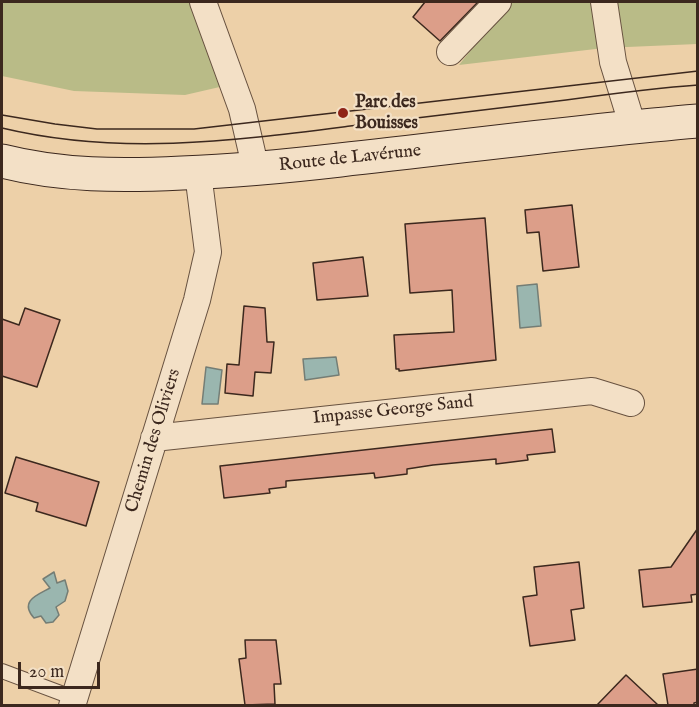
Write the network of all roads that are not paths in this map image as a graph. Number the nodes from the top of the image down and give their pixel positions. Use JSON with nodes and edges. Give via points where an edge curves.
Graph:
{"nodes":[{"id":1,"x":203,"y":2,"type":"edge"},
{"id":2,"x":498,"y":2,"type":"edge"},
{"id":3,"x":604,"y":2,"type":"edge"},
{"id":4,"x":450,"y":52,"type":"dead end"},
{"id":5,"x":698,"y":121,"type":"edge"},
{"id":6,"x":633,"y":127,"type":"junction"},
{"id":7,"x":2,"y":161,"type":"edge"},
{"id":8,"x":256,"y":170,"type":"junction"},
{"id":9,"x":198,"y":173,"type":"junction"},
{"id":10,"x":631,"y":404,"type":"dead end"},
{"id":11,"x":154,"y":438,"type":"junction"},
{"id":12,"x":2,"y":671,"type":"edge"},
{"id":13,"x":73,"y":701,"type":"edge"}],
"edges":[{"from":1,"to":8,"type":"street","via":[[242,109]]},
{"from":2,"to":4,"type":"street"},
{"from":3,"to":6,"type":"street","via":[[613,62]]},
{"from":5,"to":6,"type":"main road","name":"Route de Lavérune"},
{"from":6,"to":8,"type":"main road","name":"Route de Lavérune"},
{"from":7,"to":9,"type":"main road","name":"Route de Lavérune","via":[[58,172],[122,176]]},
{"from":8,"to":9,"type":"main road","name":"Route de Lavérune"},
{"from":9,"to":11,"type":"street","name":"Chemin des Oliviers","via":[[208,252]]},
{"from":10,"to":11,"type":"street","name":"Impasse George Sand","via":[[592,391]]},
{"from":11,"to":13,"type":"street","name":"Chemin des Oliviers"},
{"from":12,"to":13,"type":"lane"}]}
